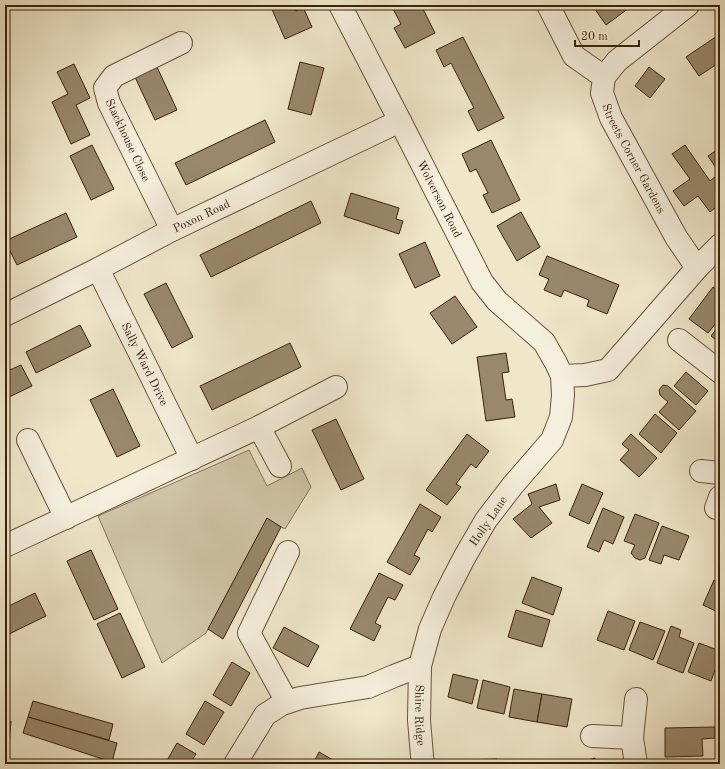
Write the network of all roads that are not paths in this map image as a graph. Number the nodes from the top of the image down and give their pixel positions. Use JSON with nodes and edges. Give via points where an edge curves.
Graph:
{"nodes":[{"id":1,"x":340,"y":5,"type":"edge"},
{"id":2,"x":548,"y":5,"type":"edge"},
{"id":3,"x":688,"y":5,"type":"edge"},
{"id":4,"x":181,"y":43,"type":"dead end"},
{"id":5,"x":604,"y":77,"type":"junction"},
{"id":6,"x":400,"y":121,"type":"junction"},
{"id":7,"x":172,"y":230,"type":"junction"},
{"id":8,"x":720,"y":245,"type":"edge"},
{"id":9,"x":698,"y":268,"type":"junction"},
{"id":10,"x":98,"y":269,"type":"junction"},
{"id":11,"x":5,"y":314,"type":"edge"},
{"id":12,"x":679,"y":340,"type":"dead end"},
{"id":13,"x":720,"y":372,"type":"edge"},
{"id":14,"x":562,"y":376,"type":"junction"},
{"id":15,"x":336,"y":386,"type":"dead end"},
{"id":16,"x":259,"y":427,"type":"junction"},
{"id":17,"x":28,"y":440,"type":"dead end"},
{"id":18,"x":192,"y":459,"type":"junction"},
{"id":19,"x":280,"y":466,"type":"dead end"},
{"id":20,"x":66,"y":518,"type":"junction"},
{"id":21,"x":5,"y":546,"type":"edge"},
{"id":22,"x":288,"y":552,"type":"dead end"},
{"id":23,"x":420,"y":666,"type":"junction"},
{"id":24,"x":636,"y":699,"type":"dead end"},
{"id":25,"x":287,"y":702,"type":"junction"},
{"id":26,"x":592,"y":736,"type":"dead end"},
{"id":27,"x":632,"y":738,"type":"junction"},
{"id":28,"x":235,"y":764,"type":"edge"},
{"id":29,"x":423,"y":764,"type":"edge"},
{"id":30,"x":636,"y":764,"type":"edge"}],
"edges":[{"from":1,"to":6,"type":"street","name":"Wolverson Road"},
{"from":2,"to":5,"type":"street","via":[[574,56]]},
{"from":3,"to":5,"type":"street","via":[[617,61]]},
{"from":4,"to":7,"type":"street","name":"Stackhouse Close","via":[[114,76],[105,88],[109,103]]},
{"from":5,"to":9,"type":"street","name":"Streets Corner Gardens","via":[[602,93],[610,118],[676,237]]},
{"from":6,"to":7,"type":"street","name":"Poxon Road"},
{"from":6,"to":14,"type":"street","name":"Wolverson Road","via":[[482,282],[497,301],[544,342]]},
{"from":7,"to":10,"type":"street","name":"Poxon Road"},
{"from":8,"to":9,"type":"street"},
{"from":9,"to":14,"type":"street","via":[[608,370]]},
{"from":10,"to":11,"type":"street","name":"Poxon Road"},
{"from":10,"to":18,"type":"street","name":"Sally Ward Drive"},
{"from":12,"to":13,"type":"street"},
{"from":14,"to":23,"type":"street","name":"Holly Lane","via":[[564,396],[561,417],[552,440],[486,520],[444,597],[430,629]]},
{"from":15,"to":16,"type":"street"},
{"from":16,"to":18,"type":"street"},
{"from":16,"to":19,"type":"street"},
{"from":17,"to":20,"type":"street"},
{"from":18,"to":20,"type":"street"},
{"from":20,"to":21,"type":"street"},
{"from":22,"to":25,"type":"street","via":[[249,633]]},
{"from":23,"to":25,"type":"street","via":[[368,688]]},
{"from":23,"to":29,"type":"street","name":"Shire Ridge","via":[[419,720]]},
{"from":24,"to":27,"type":"street"},
{"from":25,"to":28,"type":"street","via":[[265,714]]},
{"from":26,"to":27,"type":"street"},
{"from":27,"to":30,"type":"street"}]}
